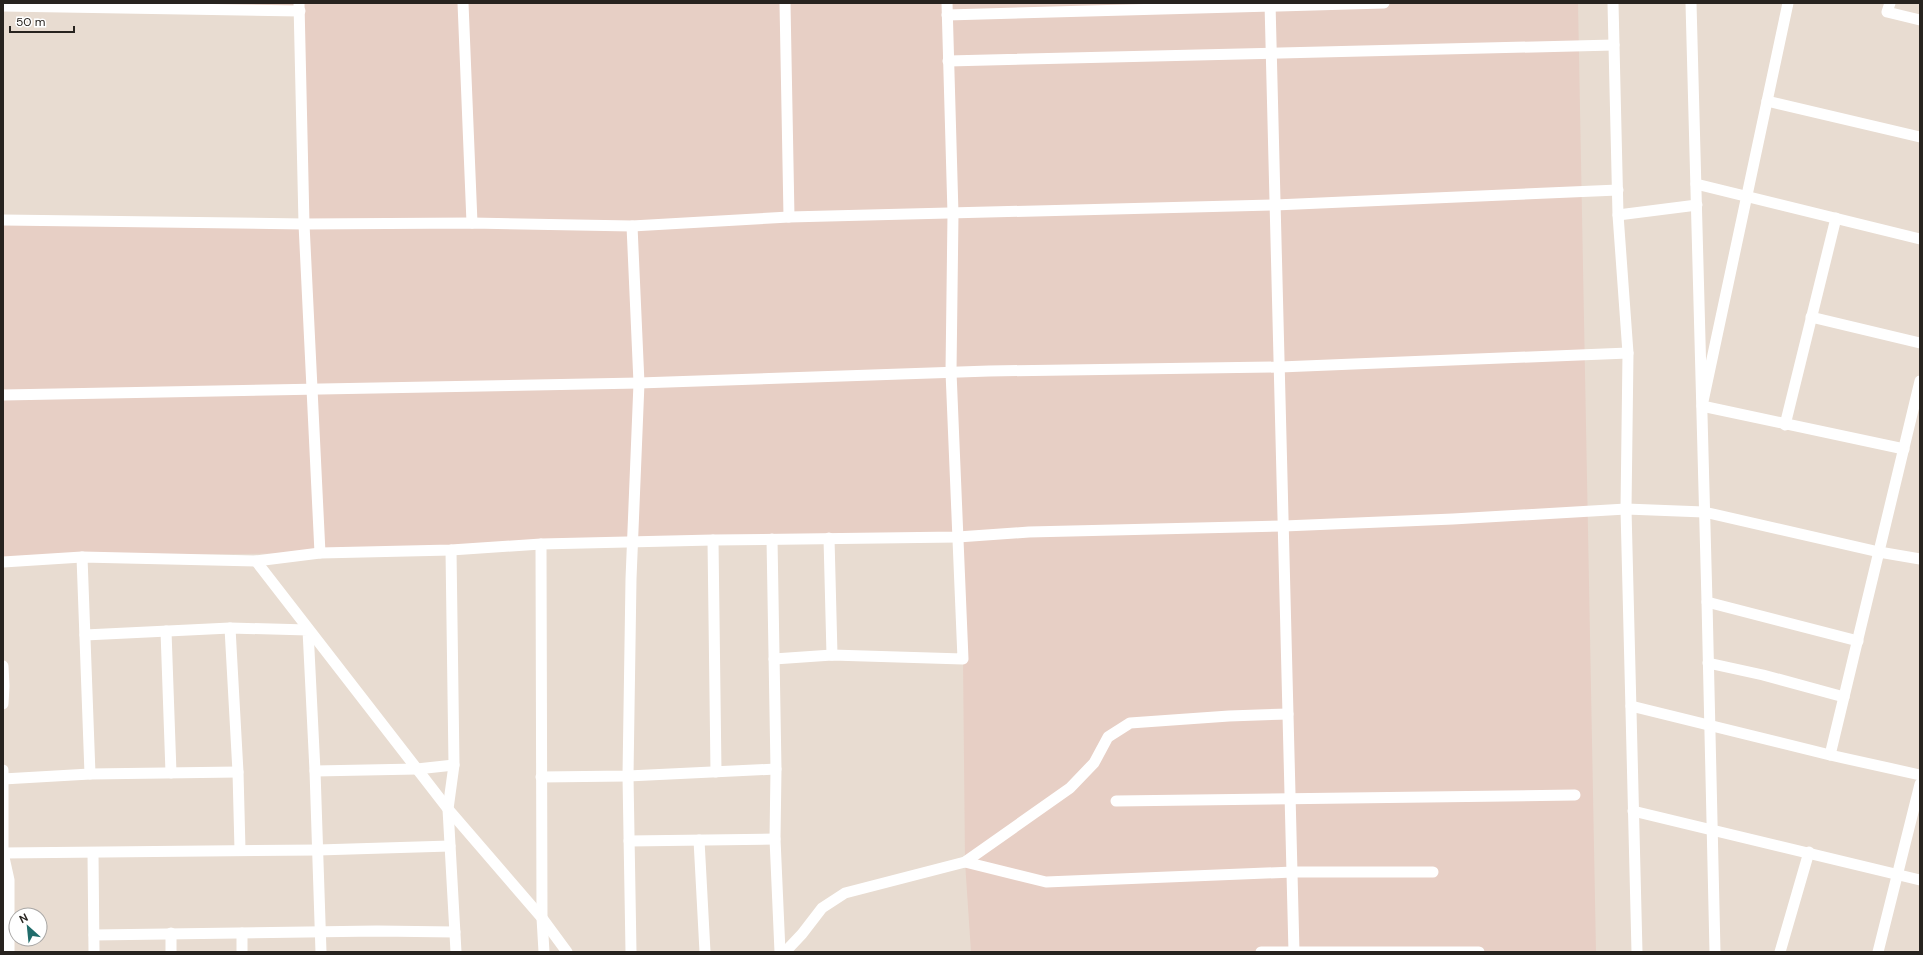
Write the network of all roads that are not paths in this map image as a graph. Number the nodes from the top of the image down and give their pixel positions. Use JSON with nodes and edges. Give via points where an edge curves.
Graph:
{"nodes":[{"id":1,"x":462,"y":3,"type":"edge"},
{"id":2,"x":785,"y":3,"type":"edge"},
{"id":3,"x":947,"y":3,"type":"edge"},
{"id":4,"x":1384,"y":3,"type":"edge"},
{"id":5,"x":1613,"y":3,"type":"edge"},
{"id":6,"x":1691,"y":3,"type":"edge"},
{"id":7,"x":1788,"y":3,"type":"edge"},
{"id":8,"x":1890,"y":3,"type":"edge"},
{"id":9,"x":1270,"y":5,"type":"edge"},
{"id":10,"x":3,"y":6,"type":"edge"},
{"id":11,"x":300,"y":7,"type":"edge"},
{"id":12,"x":947,"y":15,"type":"junction"},
{"id":13,"x":1920,"y":20,"type":"edge"},
{"id":14,"x":1614,"y":45,"type":"junction"},
{"id":15,"x":1272,"y":54,"type":"junction"},
{"id":16,"x":948,"y":61,"type":"junction"},
{"id":17,"x":1767,"y":101,"type":"junction"},
{"id":18,"x":1920,"y":137,"type":"edge"},
{"id":19,"x":1696,"y":184,"type":"junction"},
{"id":20,"x":1618,"y":190,"type":"junction"},
{"id":21,"x":1746,"y":195,"type":"junction"},
{"id":22,"x":1275,"y":205,"type":"junction"},
{"id":23,"x":1696,"y":205,"type":"junction"},
{"id":24,"x":953,"y":214,"type":"junction"},
{"id":25,"x":1618,"y":215,"type":"junction"},
{"id":26,"x":789,"y":217,"type":"junction"},
{"id":27,"x":1836,"y":218,"type":"junction"},
{"id":28,"x":3,"y":220,"type":"edge"},
{"id":29,"x":472,"y":223,"type":"junction"},
{"id":30,"x":304,"y":224,"type":"junction"},
{"id":31,"x":632,"y":226,"type":"junction"},
{"id":32,"x":1920,"y":239,"type":"edge"},
{"id":33,"x":1811,"y":317,"type":"junction"},
{"id":34,"x":1920,"y":343,"type":"edge"},
{"id":35,"x":1628,"y":353,"type":"junction"},
{"id":36,"x":1280,"y":366,"type":"junction"},
{"id":37,"x":951,"y":372,"type":"junction"},
{"id":38,"x":1920,"y":381,"type":"edge"},
{"id":39,"x":639,"y":383,"type":"junction"},
{"id":40,"x":311,"y":388,"type":"junction"},
{"id":41,"x":3,"y":395,"type":"edge"},
{"id":42,"x":1702,"y":406,"type":"junction"},
{"id":43,"x":1785,"y":425,"type":"junction"},
{"id":44,"x":1904,"y":449,"type":"junction"},
{"id":45,"x":1626,"y":509,"type":"junction"},
{"id":46,"x":1704,"y":512,"type":"junction"},
{"id":47,"x":1284,"y":526,"type":"junction"},
{"id":48,"x":958,"y":537,"type":"junction"},
{"id":49,"x":828,"y":538,"type":"junction"},
{"id":50,"x":772,"y":539,"type":"junction"},
{"id":51,"x":713,"y":540,"type":"junction"},
{"id":52,"x":632,"y":542,"type":"junction"},
{"id":53,"x":541,"y":544,"type":"junction"},
{"id":54,"x":451,"y":550,"type":"junction"},
{"id":55,"x":1879,"y":552,"type":"junction"},
{"id":56,"x":320,"y":553,"type":"junction"},
{"id":57,"x":82,"y":557,"type":"junction"},
{"id":58,"x":1920,"y":559,"type":"edge"},
{"id":59,"x":256,"y":561,"type":"junction"},
{"id":60,"x":3,"y":562,"type":"edge"},
{"id":61,"x":1707,"y":602,"type":"junction"},
{"id":62,"x":230,"y":628,"type":"junction"},
{"id":63,"x":308,"y":630,"type":"junction"},
{"id":64,"x":166,"y":631,"type":"junction"},
{"id":65,"x":85,"y":635,"type":"junction"},
{"id":66,"x":1858,"y":641,"type":"junction"},
{"id":67,"x":832,"y":655,"type":"junction"},
{"id":68,"x":774,"y":659,"type":"junction"},
{"id":69,"x":1708,"y":663,"type":"junction"},
{"id":70,"x":3,"y":666,"type":"edge"},
{"id":71,"x":4,"y":687,"type":"edge"},
{"id":72,"x":1844,"y":697,"type":"junction"},
{"id":73,"x":3,"y":704,"type":"edge"},
{"id":74,"x":1631,"y":706,"type":"junction"},
{"id":75,"x":1288,"y":714,"type":"junction"},
{"id":76,"x":1709,"y":724,"type":"junction"},
{"id":77,"x":1830,"y":755,"type":"junction"},
{"id":78,"x":454,"y":765,"type":"junction"},
{"id":79,"x":417,"y":769,"type":"junction"},
{"id":80,"x":776,"y":769,"type":"junction"},
{"id":81,"x":316,"y":770,"type":"junction"},
{"id":82,"x":238,"y":772,"type":"junction"},
{"id":83,"x":716,"y":772,"type":"junction"},
{"id":84,"x":171,"y":773,"type":"junction"},
{"id":85,"x":90,"y":774,"type":"junction"},
{"id":86,"x":3,"y":775,"type":"edge"},
{"id":87,"x":1920,"y":775,"type":"edge"},
{"id":88,"x":628,"y":776,"type":"junction"},
{"id":89,"x":542,"y":777,"type":"junction"},
{"id":90,"x":1920,"y":784,"type":"edge"},
{"id":91,"x":1575,"y":795,"type":"dead end"},
{"id":92,"x":1290,"y":797,"type":"junction"},
{"id":93,"x":1116,"y":801,"type":"dead end"},
{"id":94,"x":448,"y":809,"type":"junction"},
{"id":95,"x":1633,"y":810,"type":"junction"},
{"id":96,"x":1712,"y":829,"type":"junction"},
{"id":97,"x":774,"y":839,"type":"junction"},
{"id":98,"x":698,"y":840,"type":"junction"},
{"id":99,"x":629,"y":841,"type":"junction"},
{"id":100,"x":450,"y":846,"type":"junction"},
{"id":101,"x":240,"y":850,"type":"junction"},
{"id":102,"x":318,"y":850,"type":"junction"},
{"id":103,"x":1809,"y":852,"type":"junction"},
{"id":104,"x":3,"y":853,"type":"edge"},
{"id":105,"x":93,"y":853,"type":"junction"},
{"id":106,"x":966,"y":862,"type":"junction"},
{"id":107,"x":1293,"y":872,"type":"junction"},
{"id":108,"x":1433,"y":872,"type":"dead end"},
{"id":109,"x":1897,"y":874,"type":"junction"},
{"id":110,"x":1920,"y":880,"type":"edge"},
{"id":111,"x":6,"y":882,"type":"edge"},
{"id":112,"x":542,"y":918,"type":"junction"},
{"id":113,"x":320,"y":932,"type":"junction"},
{"id":114,"x":455,"y":932,"type":"junction"},
{"id":115,"x":171,"y":933,"type":"junction"},
{"id":116,"x":242,"y":933,"type":"junction"},
{"id":117,"x":94,"y":935,"type":"junction"},
{"id":118,"x":9,"y":952,"type":"edge"},
{"id":119,"x":94,"y":952,"type":"edge"},
{"id":120,"x":171,"y":952,"type":"edge"},
{"id":121,"x":242,"y":952,"type":"edge"},
{"id":122,"x":321,"y":952,"type":"edge"},
{"id":123,"x":456,"y":952,"type":"edge"},
{"id":124,"x":544,"y":952,"type":"edge"},
{"id":125,"x":567,"y":952,"type":"edge"},
{"id":126,"x":631,"y":952,"type":"edge"},
{"id":127,"x":705,"y":952,"type":"edge"},
{"id":128,"x":780,"y":952,"type":"edge"},
{"id":129,"x":785,"y":952,"type":"edge"},
{"id":130,"x":1261,"y":952,"type":"edge"},
{"id":131,"x":1294,"y":952,"type":"edge"},
{"id":132,"x":1479,"y":952,"type":"edge"},
{"id":133,"x":1637,"y":952,"type":"edge"},
{"id":134,"x":1714,"y":952,"type":"edge"},
{"id":135,"x":1780,"y":952,"type":"edge"},
{"id":136,"x":1878,"y":952,"type":"edge"}],
"edges":[{"from":1,"to":29,"type":"street"},
{"from":2,"to":26,"type":"street"},
{"from":3,"to":12,"type":"street"},
{"from":4,"to":9,"type":"street"},
{"from":5,"to":14,"type":"street"},
{"from":6,"to":19,"type":"street"},
{"from":7,"to":17,"type":"street"},
{"from":8,"to":13,"type":"street","via":[[1887,12]]},
{"from":9,"to":12,"type":"street"},
{"from":9,"to":15,"type":"street"},
{"from":10,"to":11,"type":"street"},
{"from":11,"to":30,"type":"street"},
{"from":12,"to":16,"type":"street"},
{"from":14,"to":15,"type":"street"},
{"from":14,"to":20,"type":"street"},
{"from":15,"to":16,"type":"street"},
{"from":15,"to":22,"type":"street"},
{"from":16,"to":24,"type":"street"},
{"from":17,"to":18,"type":"street"},
{"from":17,"to":21,"type":"street"},
{"from":19,"to":21,"type":"street"},
{"from":19,"to":23,"type":"street"},
{"from":20,"to":22,"type":"street"},
{"from":20,"to":25,"type":"street"},
{"from":21,"to":27,"type":"street"},
{"from":21,"to":42,"type":"street"},
{"from":22,"to":24,"type":"street"},
{"from":22,"to":36,"type":"street"},
{"from":23,"to":25,"type":"street"},
{"from":23,"to":42,"type":"street"},
{"from":24,"to":26,"type":"street"},
{"from":24,"to":37,"type":"street"},
{"from":25,"to":35,"type":"street"},
{"from":26,"to":31,"type":"street"},
{"from":27,"to":32,"type":"street"},
{"from":27,"to":33,"type":"street"},
{"from":28,"to":30,"type":"street"},
{"from":29,"to":30,"type":"street"},
{"from":29,"to":31,"type":"street"},
{"from":30,"to":40,"type":"street"},
{"from":31,"to":39,"type":"street"},
{"from":33,"to":34,"type":"street"},
{"from":33,"to":43,"type":"street"},
{"from":35,"to":36,"type":"street"},
{"from":35,"to":45,"type":"street"},
{"from":36,"to":37,"type":"street"},
{"from":36,"to":47,"type":"street"},
{"from":37,"to":39,"type":"street"},
{"from":37,"to":48,"type":"street"},
{"from":38,"to":44,"type":"street"},
{"from":39,"to":40,"type":"street"},
{"from":39,"to":52,"type":"street"},
{"from":40,"to":41,"type":"street"},
{"from":40,"to":56,"type":"street"},
{"from":42,"to":43,"type":"street"},
{"from":42,"to":46,"type":"street"},
{"from":43,"to":44,"type":"street"},
{"from":44,"to":55,"type":"street"},
{"from":45,"to":46,"type":"street"},
{"from":45,"to":47,"type":"street"},
{"from":45,"to":74,"type":"street"},
{"from":46,"to":55,"type":"street"},
{"from":46,"to":61,"type":"street"},
{"from":47,"to":48,"type":"street","via":[[1029,532]]},
{"from":47,"to":75,"type":"street"},
{"from":48,"to":49,"type":"street"},
{"from":48,"to":67,"type":"street","via":[[963,659]]},
{"from":49,"to":50,"type":"street"},
{"from":49,"to":67,"type":"street"},
{"from":50,"to":51,"type":"street"},
{"from":50,"to":68,"type":"street"},
{"from":51,"to":52,"type":"street"},
{"from":51,"to":83,"type":"street"},
{"from":52,"to":53,"type":"street"},
{"from":52,"to":88,"type":"street"},
{"from":53,"to":54,"type":"street"},
{"from":53,"to":89,"type":"street"},
{"from":54,"to":56,"type":"street"},
{"from":54,"to":78,"type":"street"},
{"from":55,"to":58,"type":"street"},
{"from":55,"to":66,"type":"street"},
{"from":56,"to":59,"type":"street"},
{"from":57,"to":59,"type":"street"},
{"from":57,"to":60,"type":"street"},
{"from":57,"to":65,"type":"street"},
{"from":59,"to":63,"type":"street"},
{"from":61,"to":66,"type":"street"},
{"from":61,"to":69,"type":"street"},
{"from":62,"to":63,"type":"street"},
{"from":62,"to":64,"type":"street"},
{"from":62,"to":82,"type":"street"},
{"from":63,"to":79,"type":"street"},
{"from":63,"to":81,"type":"street"},
{"from":64,"to":65,"type":"street"},
{"from":64,"to":84,"type":"street"},
{"from":65,"to":85,"type":"street"},
{"from":66,"to":72,"type":"street"},
{"from":67,"to":68,"type":"street"},
{"from":68,"to":80,"type":"street"},
{"from":69,"to":72,"type":"street"},
{"from":69,"to":76,"type":"street"},
{"from":70,"to":71,"type":"street"},
{"from":71,"to":73,"type":"street"},
{"from":72,"to":77,"type":"street"},
{"from":74,"to":76,"type":"street"},
{"from":74,"to":95,"type":"street"},
{"from":75,"to":92,"type":"street"},
{"from":75,"to":106,"type":"street","via":[[1130,723],[1108,737],[1094,763],[1070,788]]},
{"from":76,"to":77,"type":"street"},
{"from":76,"to":96,"type":"street"},
{"from":77,"to":87,"type":"street"},
{"from":78,"to":79,"type":"street"},
{"from":78,"to":94,"type":"street"},
{"from":79,"to":81,"type":"street"},
{"from":79,"to":94,"type":"street"},
{"from":80,"to":83,"type":"street"},
{"from":80,"to":97,"type":"street"},
{"from":81,"to":102,"type":"street"},
{"from":82,"to":84,"type":"street"},
{"from":82,"to":101,"type":"street"},
{"from":83,"to":88,"type":"street"},
{"from":84,"to":85,"type":"street"},
{"from":85,"to":86,"type":"street"},
{"from":86,"to":104,"type":"street"},
{"from":88,"to":89,"type":"street"},
{"from":88,"to":99,"type":"street"},
{"from":89,"to":112,"type":"street"},
{"from":90,"to":109,"type":"street"},
{"from":91,"to":92,"type":"street"},
{"from":92,"to":93,"type":"street"},
{"from":92,"to":107,"type":"street"},
{"from":94,"to":100,"type":"street"},
{"from":94,"to":112,"type":"street"},
{"from":95,"to":96,"type":"street"},
{"from":95,"to":133,"type":"street"},
{"from":96,"to":103,"type":"street"},
{"from":96,"to":134,"type":"street"},
{"from":97,"to":98,"type":"street"},
{"from":97,"to":128,"type":"street"},
{"from":98,"to":99,"type":"street"},
{"from":98,"to":127,"type":"street"},
{"from":99,"to":126,"type":"street"},
{"from":100,"to":102,"type":"street"},
{"from":100,"to":114,"type":"street"},
{"from":101,"to":102,"type":"street"},
{"from":101,"to":105,"type":"street"},
{"from":102,"to":113,"type":"street"},
{"from":103,"to":109,"type":"street"},
{"from":103,"to":135,"type":"street"},
{"from":104,"to":105,"type":"street"},
{"from":104,"to":111,"type":"street"},
{"from":105,"to":117,"type":"street"},
{"from":106,"to":107,"type":"street","via":[[1046,882]]},
{"from":106,"to":129,"type":"street","via":[[845,893],[822,908]]},
{"from":107,"to":108,"type":"street"},
{"from":107,"to":131,"type":"street"},
{"from":109,"to":110,"type":"street"},
{"from":109,"to":136,"type":"street"},
{"from":111,"to":118,"type":"street"},
{"from":112,"to":124,"type":"street"},
{"from":112,"to":125,"type":"street"},
{"from":113,"to":114,"type":"street"},
{"from":113,"to":116,"type":"street"},
{"from":113,"to":122,"type":"street"},
{"from":114,"to":123,"type":"street"},
{"from":115,"to":116,"type":"street"},
{"from":115,"to":117,"type":"street"},
{"from":115,"to":120,"type":"street"},
{"from":116,"to":121,"type":"street"},
{"from":117,"to":119,"type":"street"},
{"from":130,"to":131,"type":"street"},
{"from":131,"to":132,"type":"street"}]}
